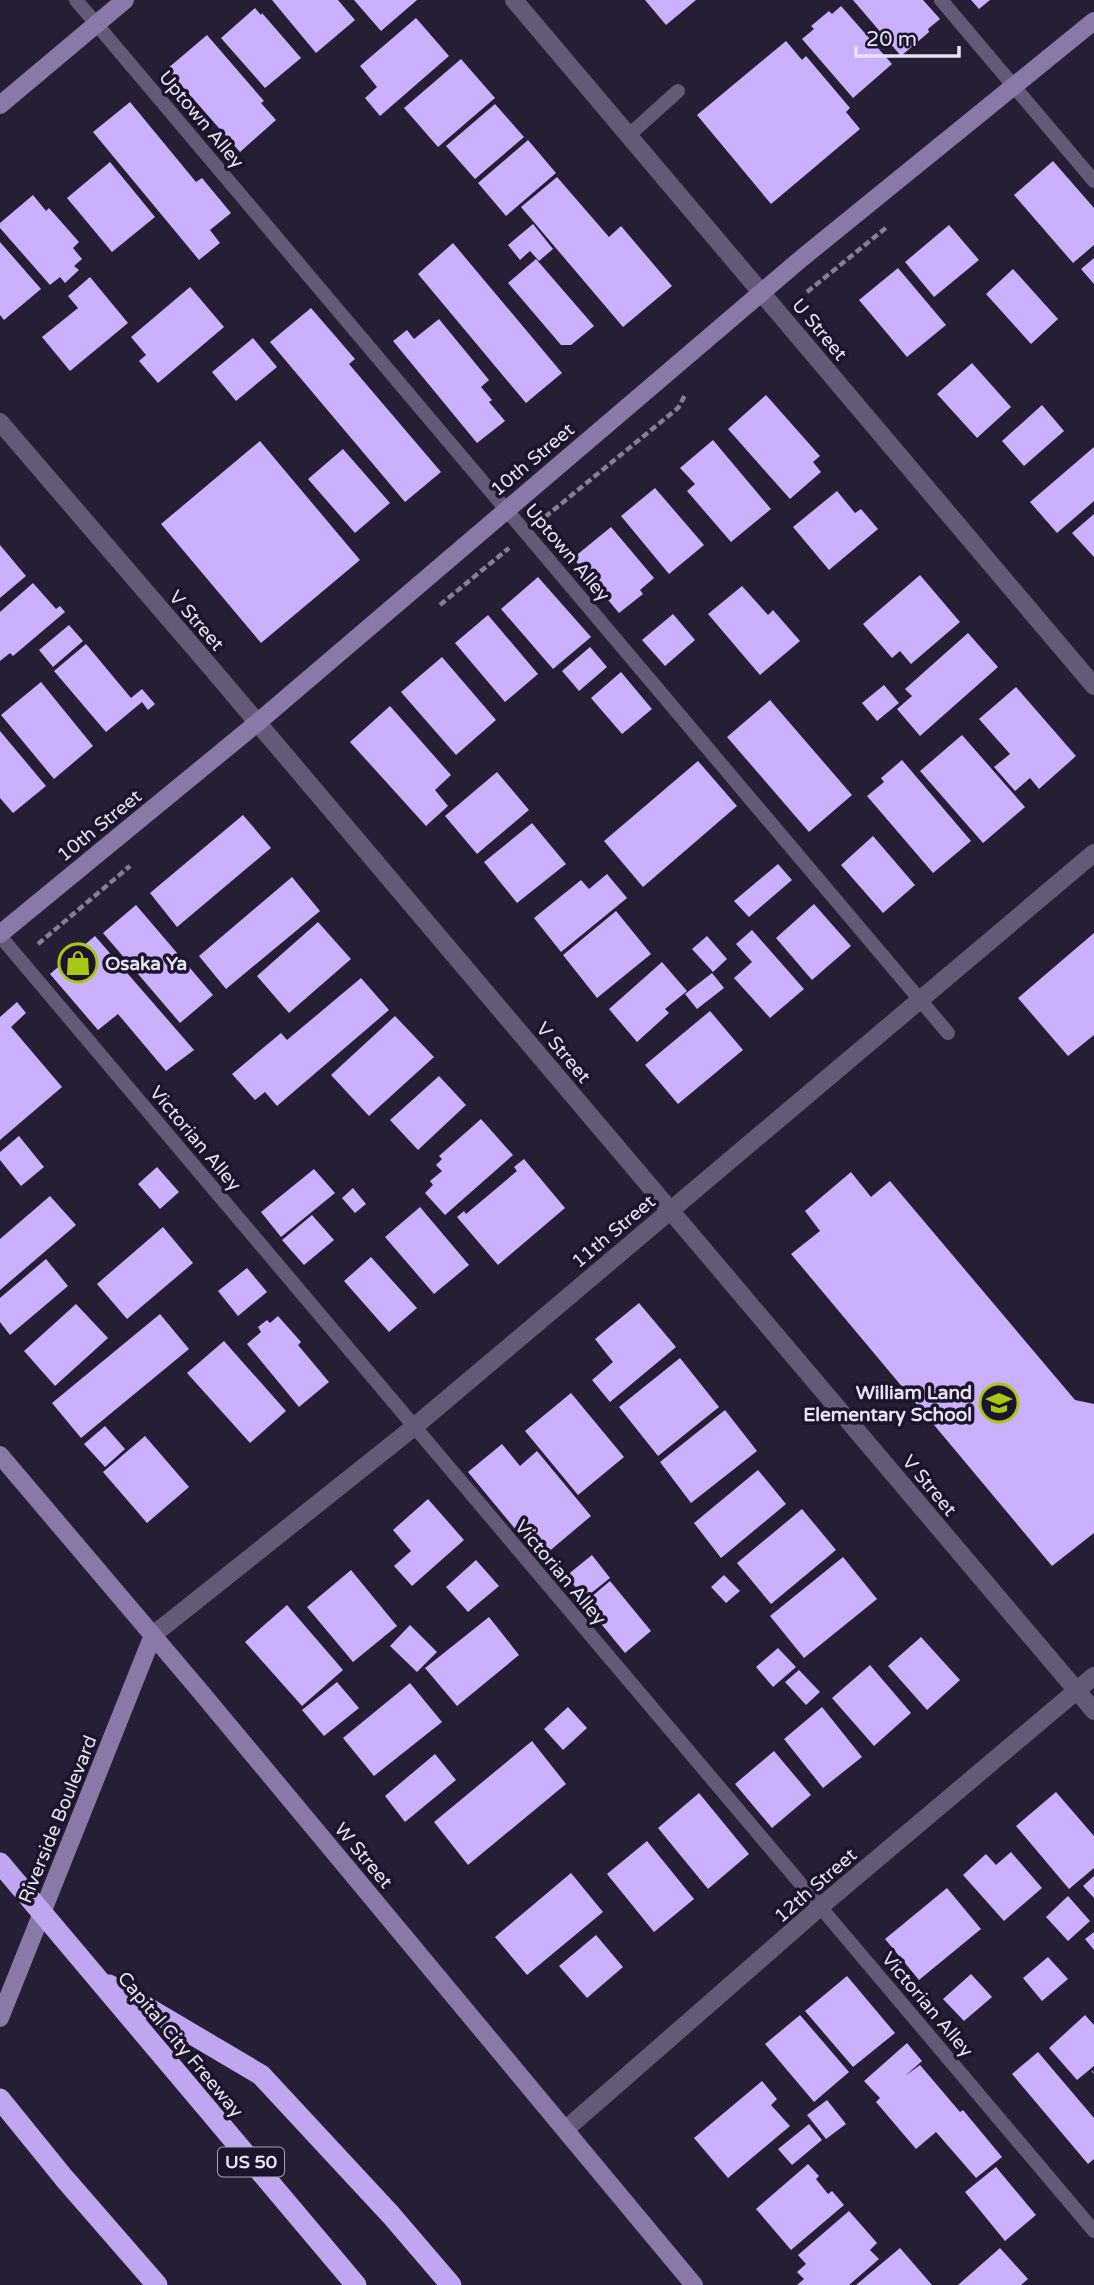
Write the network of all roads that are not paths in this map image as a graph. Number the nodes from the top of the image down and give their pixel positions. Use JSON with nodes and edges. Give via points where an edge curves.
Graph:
{"nodes":[{"id":1,"x":76,"y":0,"type":"edge"},
{"id":2,"x":125,"y":0,"type":"edge"},
{"id":3,"x":514,"y":0,"type":"edge"},
{"id":4,"x":941,"y":0,"type":"edge"},
{"id":5,"x":1094,"y":21,"type":"edge"},
{"id":6,"x":96,"y":24,"type":"junction"},
{"id":7,"x":1014,"y":86,"type":"junction"},
{"id":8,"x":678,"y":91,"type":"dead end"},
{"id":9,"x":0,"y":105,"type":"edge"},
{"id":10,"x":629,"y":135,"type":"junction"},
{"id":11,"x":1094,"y":181,"type":"edge"},
{"id":12,"x":761,"y":293,"type":"junction"},
{"id":13,"x":0,"y":422,"type":"edge"},
{"id":14,"x":506,"y":509,"type":"junction"},
{"id":15,"x":1094,"y":686,"type":"edge"},
{"id":16,"x":257,"y":723,"type":"junction"},
{"id":17,"x":1094,"y":853,"type":"edge"},
{"id":18,"x":0,"y":935,"type":"edge"},
{"id":19,"x":921,"y":999,"type":"junction"},
{"id":20,"x":948,"y":1033,"type":"dead end"},
{"id":21,"x":671,"y":1210,"type":"junction"},
{"id":22,"x":414,"y":1427,"type":"junction"},
{"id":23,"x":0,"y":1455,"type":"edge"},
{"id":24,"x":153,"y":1635,"type":"junction"},
{"id":25,"x":1094,"y":1676,"type":"edge"},
{"id":26,"x":1076,"y":1691,"type":"junction"},
{"id":27,"x":1094,"y":1711,"type":"edge"},
{"id":28,"x":0,"y":1863,"type":"edge"},
{"id":29,"x":820,"y":1907,"type":"junction"},
{"id":30,"x":129,"y":2005,"type":"junction"},
{"id":31,"x":0,"y":2018,"type":"edge"},
{"id":32,"x":0,"y":2099,"type":"edge"},
{"id":33,"x":566,"y":2129,"type":"junction"},
{"id":34,"x":1094,"y":2231,"type":"edge"},
{"id":35,"x":156,"y":2285,"type":"edge"},
{"id":36,"x":356,"y":2285,"type":"edge"},
{"id":37,"x":451,"y":2285,"type":"edge"},
{"id":38,"x":694,"y":2285,"type":"edge"}],
"edges":[{"from":1,"to":6,"type":"lane","name":"Uptown Alley"},
{"from":2,"to":6,"type":"street"},
{"from":3,"to":10,"type":"street","name":"U Street"},
{"from":4,"to":7,"type":"lane"},
{"from":5,"to":7,"type":"street","name":"10th Street"},
{"from":6,"to":9,"type":"street"},
{"from":6,"to":14,"type":"lane","name":"Uptown Alley"},
{"from":7,"to":11,"type":"lane"},
{"from":7,"to":12,"type":"street","name":"10th Street"},
{"from":8,"to":10,"type":"lane"},
{"from":10,"to":12,"type":"street","name":"U Street"},
{"from":12,"to":14,"type":"street","name":"10th Street"},
{"from":12,"to":15,"type":"street","name":"U Street"},
{"from":13,"to":16,"type":"street","name":"V Street"},
{"from":14,"to":16,"type":"street","name":"10th Street"},
{"from":14,"to":19,"type":"lane","name":"Uptown Alley"},
{"from":16,"to":18,"type":"street","name":"10th Street"},
{"from":16,"to":21,"type":"street","name":"V Street"},
{"from":17,"to":19,"type":"street","name":"11th Street"},
{"from":18,"to":22,"type":"lane","name":"Victorian Alley"},
{"from":19,"to":20,"type":"lane","name":"Uptown Alley"},
{"from":19,"to":21,"type":"street","name":"11th Street"},
{"from":21,"to":22,"type":"street","name":"11th Street"},
{"from":21,"to":26,"type":"street","name":"V Street"},
{"from":22,"to":24,"type":"street","name":"11th Street"},
{"from":22,"to":29,"type":"lane","name":"Victorian Alley"},
{"from":23,"to":24,"type":"street","name":"W Street"},
{"from":24,"to":31,"type":"street","name":"Riverside Boulevard"},
{"from":24,"to":33,"type":"street","name":"W Street"},
{"from":25,"to":26,"type":"street","name":"12th Street"},
{"from":26,"to":27,"type":"street","name":"V Street"},
{"from":26,"to":29,"type":"street","name":"12th Street"},
{"from":28,"to":30,"type":"highway","name":"Capital City Freeway","via":[[93,1975]]},
{"from":29,"to":33,"type":"street","name":"12th Street"},
{"from":29,"to":34,"type":"lane","name":"Victorian Alley"},
{"from":30,"to":36,"type":"highway","name":"Capital City Freeway","number":"US 50","via":[[146,2038]]},
{"from":30,"to":37,"type":"highway","via":[[261,2075]]},
{"from":32,"to":35,"type":"highway"},
{"from":33,"to":38,"type":"street","name":"W Street"}]}
